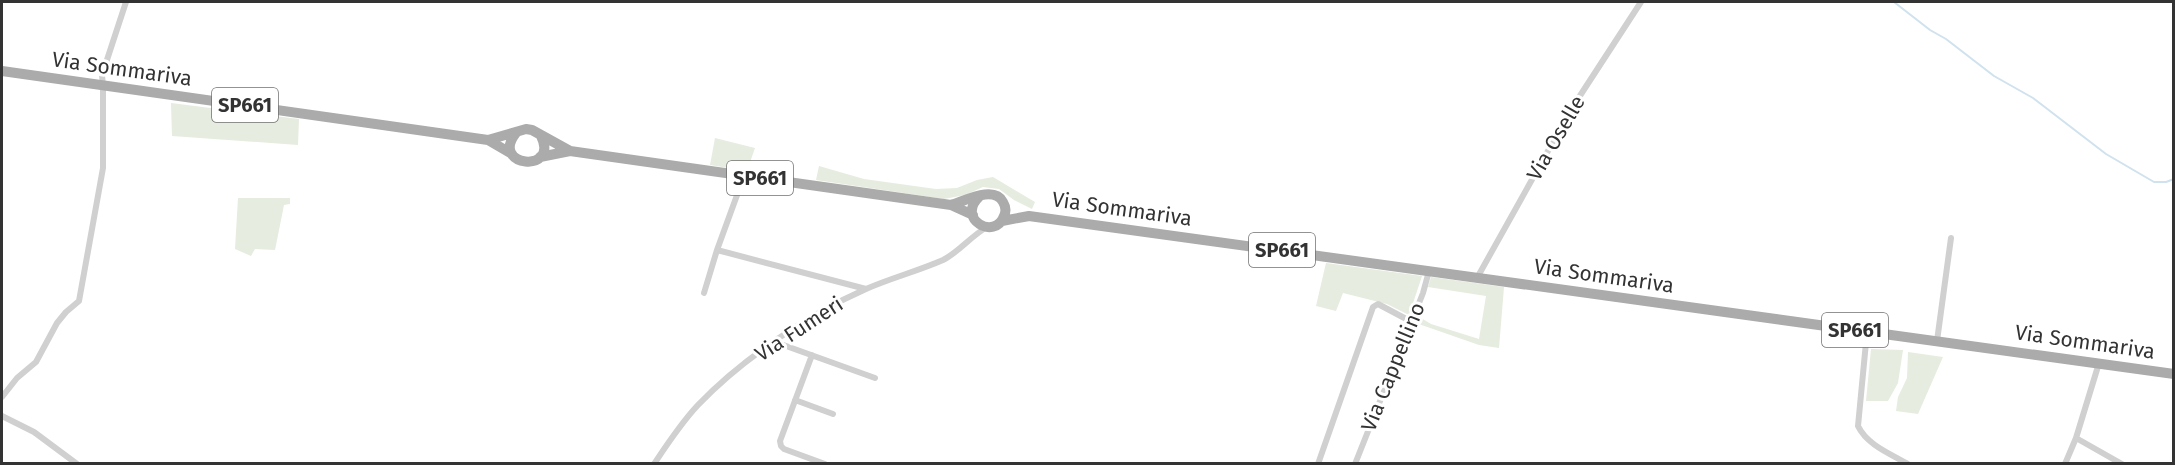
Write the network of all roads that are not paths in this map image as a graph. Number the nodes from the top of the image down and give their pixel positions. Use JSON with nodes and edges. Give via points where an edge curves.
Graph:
{"nodes":[{"id":1,"x":126,"y":2,"type":"edge"},
{"id":2,"x":1641,"y":2,"type":"edge"},
{"id":3,"x":2,"y":71,"type":"edge"},
{"id":4,"x":104,"y":86,"type":"junction"},
{"id":5,"x":516,"y":134,"type":"junction"},
{"id":6,"x":541,"y":136,"type":"junction"},
{"id":7,"x":488,"y":140,"type":"junction"},
{"id":8,"x":570,"y":151,"type":"junction"},
{"id":9,"x":512,"y":154,"type":"junction"},
{"id":10,"x":540,"y":157,"type":"junction"},
{"id":11,"x":744,"y":176,"type":"junction"},
{"id":12,"x":979,"y":197,"type":"junction"},
{"id":13,"x":1004,"y":203,"type":"junction"},
{"id":14,"x":951,"y":204,"type":"junction"},
{"id":15,"x":1029,"y":216,"type":"junction"},
{"id":16,"x":974,"y":217,"type":"junction"},
{"id":17,"x":1002,"y":221,"type":"junction"},
{"id":18,"x":987,"y":227,"type":"junction"},
{"id":19,"x":973,"y":235,"type":"junction"},
{"id":20,"x":1951,"y":238,"type":"dead end"},
{"id":21,"x":717,"y":250,"type":"junction"},
{"id":22,"x":1429,"y":270,"type":"junction"},
{"id":23,"x":1477,"y":278,"type":"junction"},
{"id":24,"x":866,"y":289,"type":"junction"},
{"id":25,"x":704,"y":293,"type":"dead end"},
{"id":26,"x":1410,"y":321,"type":"junction"},
{"id":27,"x":1868,"y":332,"type":"junction"},
{"id":28,"x":1937,"y":341,"type":"junction"},
{"id":29,"x":775,"y":342,"type":"junction"},
{"id":30,"x":812,"y":355,"type":"junction"},
{"id":31,"x":2099,"y":363,"type":"junction"},
{"id":32,"x":2174,"y":374,"type":"edge"},
{"id":33,"x":875,"y":378,"type":"dead end"},
{"id":34,"x":2,"y":397,"type":"edge"},
{"id":35,"x":795,"y":400,"type":"junction"},
{"id":36,"x":833,"y":414,"type":"dead end"},
{"id":37,"x":2,"y":416,"type":"edge"},
{"id":38,"x":2076,"y":438,"type":"junction"},
{"id":39,"x":77,"y":464,"type":"edge"},
{"id":40,"x":654,"y":464,"type":"edge"},
{"id":41,"x":825,"y":464,"type":"edge"},
{"id":42,"x":1318,"y":464,"type":"edge"},
{"id":43,"x":1355,"y":464,"type":"edge"},
{"id":44,"x":1908,"y":464,"type":"edge"},
{"id":45,"x":2066,"y":464,"type":"edge"},
{"id":46,"x":2122,"y":464,"type":"edge"}],
"edges":[{"from":1,"to":4,"type":"street","via":[[102,75]]},
{"from":2,"to":23,"type":"street","name":"Via Oselle","via":[[1572,108]]},
{"from":3,"to":4,"type":"main road","name":"Via Sommariva","number":"SP661"},
{"from":4,"to":7,"type":"main road","name":"Via Sommariva","number":"SP661"},
{"from":4,"to":34,"type":"street","via":[[103,168],[79,302],[57,323],[36,362],[16,378]]},
{"from":5,"to":6,"type":"main road","via":[[526,129]]},
{"from":5,"to":7,"type":"main road","name":"Via Sommariva","number":"SP661"},
{"from":5,"to":9,"type":"main road","via":[[511,143]]},
{"from":6,"to":8,"type":"main road","number":"SP661"},
{"from":6,"to":10,"type":"main road","via":[[544,147]]},
{"from":7,"to":9,"type":"main road","name":"Via Sommariva","number":"SP661"},
{"from":8,"to":10,"type":"main road","number":"SP661"},
{"from":8,"to":11,"type":"main road","number":"SP661"},
{"from":9,"to":10,"type":"main road","via":[[525,163]]},
{"from":11,"to":14,"type":"main road","number":"SP661"},
{"from":11,"to":21,"type":"street"},
{"from":12,"to":13,"type":"main road","via":[[994,195]]},
{"from":12,"to":14,"type":"main road","number":"SP661"},
{"from":12,"to":16,"type":"main road","via":[[973,206]]},
{"from":13,"to":15,"type":"main road","name":"Via Sommariva","number":"SP661"},
{"from":13,"to":17,"type":"main road"},
{"from":14,"to":16,"type":"main road","number":"SP661"},
{"from":15,"to":17,"type":"main road","name":"Via Sommariva","number":"SP661"},
{"from":15,"to":22,"type":"main road","name":"Via Sommariva","number":"SP661"},
{"from":16,"to":18,"type":"main road"},
{"from":16,"to":19,"type":"street"},
{"from":17,"to":18,"type":"main road"},
{"from":18,"to":19,"type":"street","name":"Via Fumeri"},
{"from":19,"to":24,"type":"street","name":"Via Fumeri","via":[[945,259]]},
{"from":20,"to":28,"type":"street"},
{"from":21,"to":24,"type":"street"},
{"from":21,"to":25,"type":"street"},
{"from":22,"to":23,"type":"main road","name":"Via Sommariva","number":"SP661"},
{"from":22,"to":26,"type":"street","name":"Via Cappellino"},
{"from":23,"to":27,"type":"main road","name":"Via Sommariva","number":"SP661"},
{"from":24,"to":29,"type":"street","name":"Via Fumeri","via":[[820,312]]},
{"from":26,"to":42,"type":"street","via":[[1384,306],[1374,307]]},
{"from":26,"to":43,"type":"street","name":"Via Cappellino"},
{"from":27,"to":28,"type":"main road","name":"Via Sommariva","number":"SP661"},
{"from":27,"to":44,"type":"street","via":[[1858,426],[1880,448]]},
{"from":28,"to":31,"type":"main road","name":"Via Sommariva","number":"SP661"},
{"from":29,"to":30,"type":"street"},
{"from":29,"to":40,"type":"street","name":"Via Fumeri","via":[[697,406]]},
{"from":30,"to":33,"type":"street"},
{"from":30,"to":35,"type":"street"},
{"from":31,"to":32,"type":"main road","name":"Via Sommariva","number":"SP661"},
{"from":31,"to":38,"type":"street"},
{"from":35,"to":36,"type":"street"},
{"from":35,"to":41,"type":"street","via":[[781,446]]},
{"from":37,"to":39,"type":"street","via":[[34,432]]},
{"from":38,"to":45,"type":"street"},
{"from":38,"to":46,"type":"street"}]}
